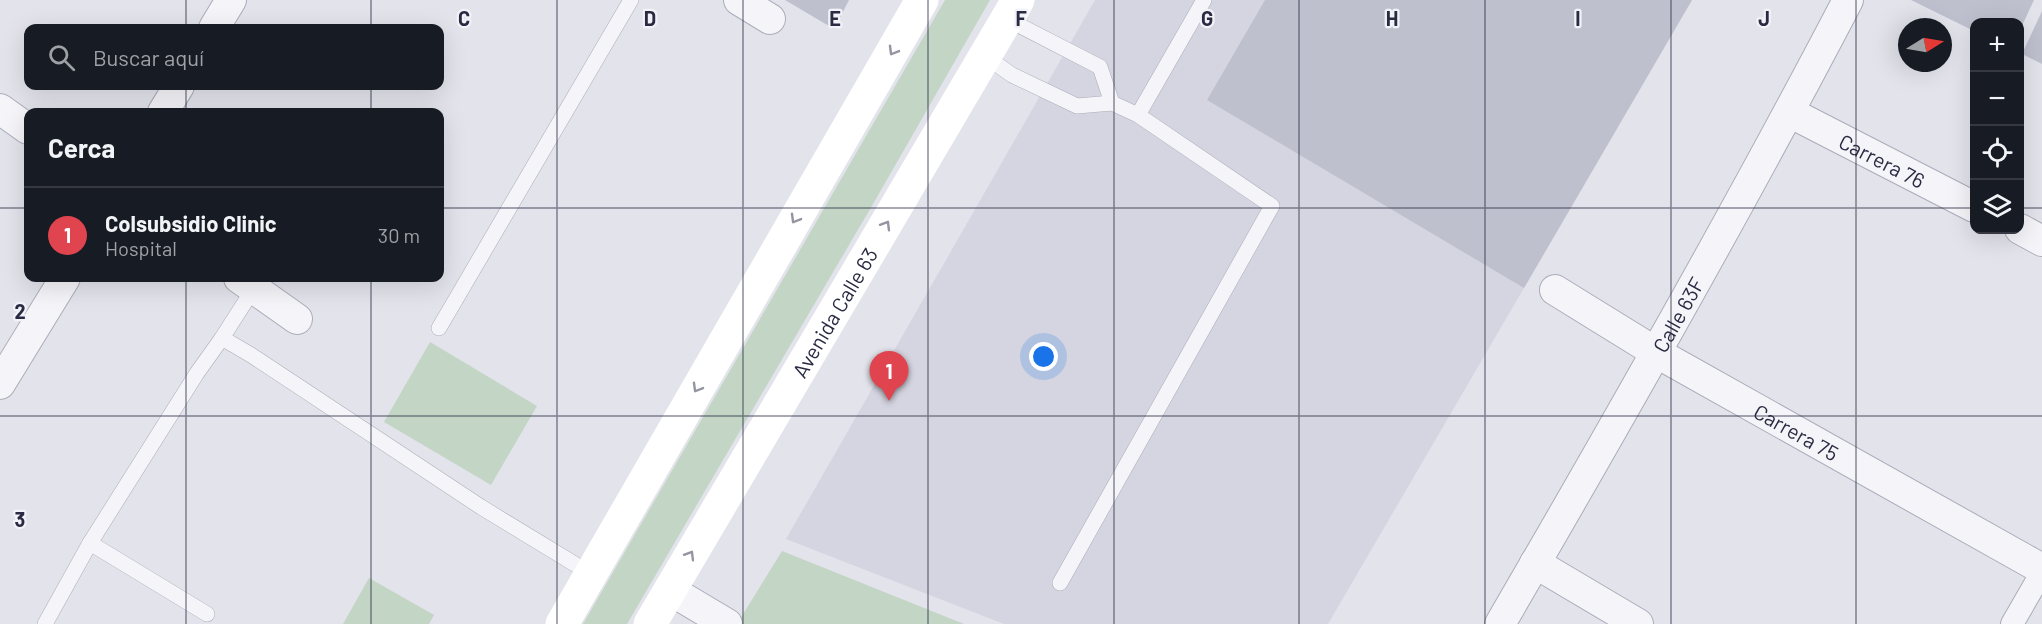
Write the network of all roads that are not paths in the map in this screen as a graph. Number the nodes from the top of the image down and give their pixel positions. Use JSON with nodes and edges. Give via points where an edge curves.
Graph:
{"nodes":[{"id":1,"x":231,"y":0,"type":"edge"},
{"id":2,"x":631,"y":0,"type":"edge"},
{"id":3,"x":739,"y":0,"type":"edge"},
{"id":4,"x":922,"y":0,"type":"edge"},
{"id":5,"x":1204,"y":0,"type":"edge"},
{"id":6,"x":1848,"y":0,"type":"edge"},
{"id":7,"x":1012,"y":9,"type":"edge"},
{"id":8,"x":771,"y":19,"type":"dead end"},
{"id":9,"x":216,"y":24,"type":"edge"},
{"id":10,"x":985,"y":56,"type":"junction"},
{"id":11,"x":177,"y":90,"type":"edge"},
{"id":12,"x":1112,"y":103,"type":"junction"},
{"id":13,"x":165,"y":108,"type":"edge"},
{"id":14,"x":0,"y":109,"type":"edge"},
{"id":15,"x":1790,"y":112,"type":"junction"},
{"id":16,"x":1138,"y":115,"type":"junction"},
{"id":17,"x":24,"y":126,"type":"edge"},
{"id":18,"x":1970,"y":205,"type":"edge"},
{"id":19,"x":2024,"y":232,"type":"edge"},
{"id":20,"x":2042,"y":241,"type":"edge"},
{"id":21,"x":63,"y":282,"type":"edge"},
{"id":22,"x":246,"y":283,"type":"edge"},
{"id":23,"x":1556,"y":290,"type":"dead end"},
{"id":24,"x":297,"y":320,"type":"dead end"},
{"id":25,"x":439,"y":328,"type":"dead end"},
{"id":26,"x":222,"y":338,"type":"junction"},
{"id":27,"x":1657,"y":353,"type":"junction"},
{"id":28,"x":0,"y":384,"type":"edge"},
{"id":29,"x":90,"y":543,"type":"junction"},
{"id":30,"x":1535,"y":563,"type":"junction"},
{"id":31,"x":2042,"y":570,"type":"edge"},
{"id":32,"x":591,"y":574,"type":"junction"},
{"id":33,"x":1060,"y":583,"type":"dead end"},
{"id":34,"x":670,"y":590,"type":"junction"},
{"id":35,"x":207,"y":614,"type":"dead end"},
{"id":36,"x":45,"y":624,"type":"edge"},
{"id":37,"x":562,"y":624,"type":"edge"},
{"id":38,"x":650,"y":624,"type":"edge"},
{"id":39,"x":727,"y":624,"type":"edge"},
{"id":40,"x":1500,"y":624,"type":"edge"},
{"id":41,"x":1638,"y":624,"type":"edge"},
{"id":42,"x":2012,"y":624,"type":"edge"}],
"edges":[{"from":1,"to":9,"type":"street"},
{"from":2,"to":25,"type":"lane"},
{"from":3,"to":8,"type":"street"},
{"from":4,"to":32,"type":"main road","one_way":true},
{"from":5,"to":16,"type":"lane"},
{"from":6,"to":15,"type":"street","name":"Calle 63F"},
{"from":7,"to":10,"type":"main road","name":"Avenida Calle 63"},
{"from":7,"to":12,"type":"lane","via":[[1100,67]]},
{"from":10,"to":12,"type":"lane","via":[[1012,75],[1077,106]]},
{"from":34,"to":10,"type":"main road","name":"Avenida Calle 63","one_way":true},
{"from":11,"to":13,"type":"street"},
{"from":12,"to":16,"type":"lane"},
{"from":14,"to":17,"type":"street"},
{"from":15,"to":18,"type":"street","name":"Carrera 76"},
{"from":15,"to":27,"type":"street","name":"Calle 63F"},
{"from":16,"to":33,"type":"lane","via":[[1272,206]]},
{"from":19,"to":20,"type":"street"},
{"from":21,"to":28,"type":"street"},
{"from":22,"to":24,"type":"street"},
{"from":22,"to":26,"type":"lane"},
{"from":23,"to":27,"type":"street","name":"Carrera 75"},
{"from":26,"to":29,"type":"lane"},
{"from":26,"to":32,"type":"lane"},
{"from":27,"to":30,"type":"street","name":"Calle 63F"},
{"from":27,"to":31,"type":"street","name":"Carrera 75"},
{"from":29,"to":35,"type":"lane"},
{"from":29,"to":36,"type":"lane"},
{"from":30,"to":40,"type":"street","name":"Calle 63F"},
{"from":30,"to":41,"type":"street"},
{"from":31,"to":42,"type":"street"},
{"from":32,"to":37,"type":"main road"},
{"from":34,"to":38,"type":"main road","name":"Avenida Calle 63"},
{"from":34,"to":39,"type":"street"}]}
